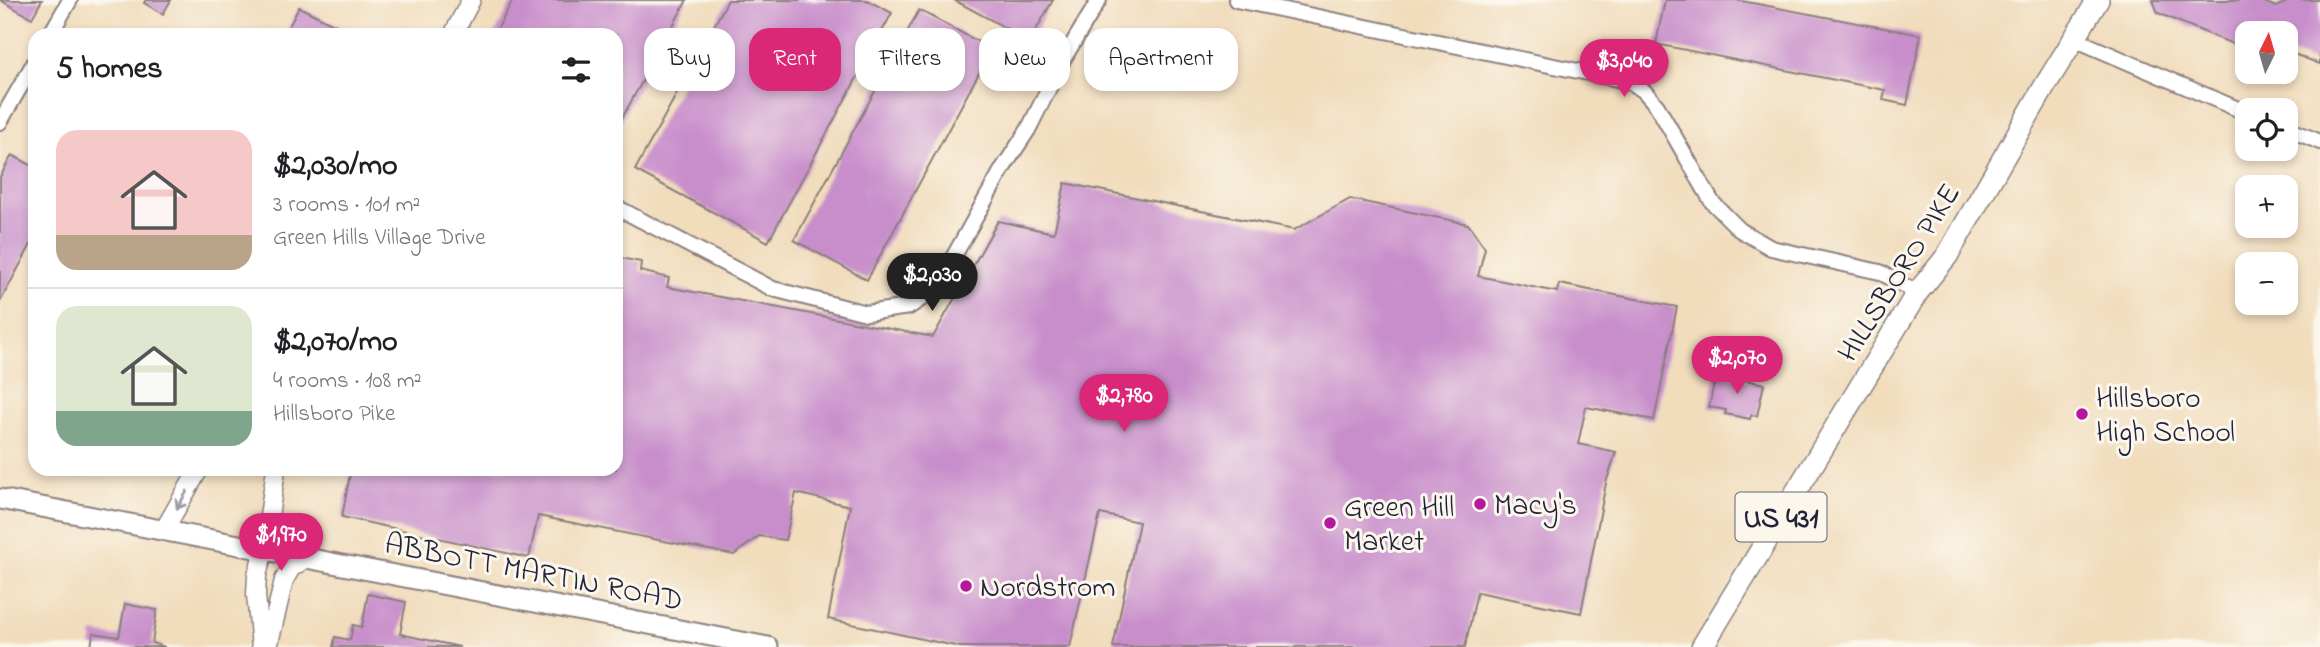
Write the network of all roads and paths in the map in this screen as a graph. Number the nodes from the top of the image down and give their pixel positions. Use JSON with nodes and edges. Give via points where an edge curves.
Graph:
{"nodes":[{"id":1,"x":70,"y":0,"type":"edge"},
{"id":2,"x":471,"y":0,"type":"edge"},
{"id":3,"x":1099,"y":0,"type":"edge"},
{"id":4,"x":1236,"y":0,"type":"edge"},
{"id":5,"x":2098,"y":0,"type":"edge"},
{"id":6,"x":1262,"y":3,"type":"edge"},
{"id":7,"x":54,"y":28,"type":"edge"},
{"id":8,"x":457,"y":28,"type":"edge"},
{"id":9,"x":2074,"y":39,"type":"junction"},
{"id":10,"x":28,"y":73,"type":"edge"},
{"id":11,"x":2235,"y":108,"type":"edge"},
{"id":12,"x":0,"y":122,"type":"edge"},
{"id":13,"x":2298,"y":133,"type":"edge"},
{"id":14,"x":2320,"y":142,"type":"edge"},
{"id":15,"x":623,"y":211,"type":"edge"},
{"id":16,"x":1917,"y":292,"type":"junction"},
{"id":17,"x":195,"y":476,"type":"edge"},
{"id":18,"x":275,"y":476,"type":"edge"},
{"id":19,"x":0,"y":499,"type":"edge"},
{"id":20,"x":164,"y":530,"type":"junction"},
{"id":21,"x":264,"y":550,"type":"junction"},
{"id":22,"x":306,"y":558,"type":"junction"},
{"id":23,"x":261,"y":647,"type":"edge"},
{"id":24,"x":268,"y":647,"type":"edge"},
{"id":25,"x":768,"y":647,"type":"edge"},
{"id":26,"x":1702,"y":647,"type":"edge"}],
"edges":[{"from":1,"to":7,"type":"street"},
{"from":2,"to":8,"type":"street"},
{"from":3,"to":15,"type":"street","via":[[935,290],[909,307],[866,313],[773,289]]},
{"from":4,"to":6,"type":"street"},
{"from":5,"to":9,"type":"main road","name":"HILLSBORO PIKE","number":"US 431"},
{"from":6,"to":16,"type":"street","via":[[1631,82],[1657,106],[1712,202],[1740,230],[1771,248],[1880,272]]},
{"from":9,"to":11,"type":"street"},
{"from":9,"to":16,"type":"main road","name":"HILLSBORO PIKE","number":"US 431","via":[[1947,256]]},
{"from":10,"to":12,"type":"street"},
{"from":13,"to":14,"type":"street"},
{"from":16,"to":26,"type":"main road","name":"HILLSBORO PIKE","number":"US 431"},
{"from":17,"to":20,"type":"street","one_way":true},
{"from":18,"to":21,"type":"street"},
{"from":19,"to":20,"type":"main road","name":"ABBOTT MARTIN ROAD"},
{"from":20,"to":21,"type":"main road","name":"ABBOTT MARTIN ROAD"},
{"from":21,"to":22,"type":"main road","name":"ABBOTT MARTIN ROAD"},
{"from":21,"to":23,"type":"street","via":[[256,595]]},
{"from":22,"to":24,"type":"street","via":[[284,580]]},
{"from":22,"to":25,"type":"main road","name":"ABBOTT MARTIN ROAD"}]}
